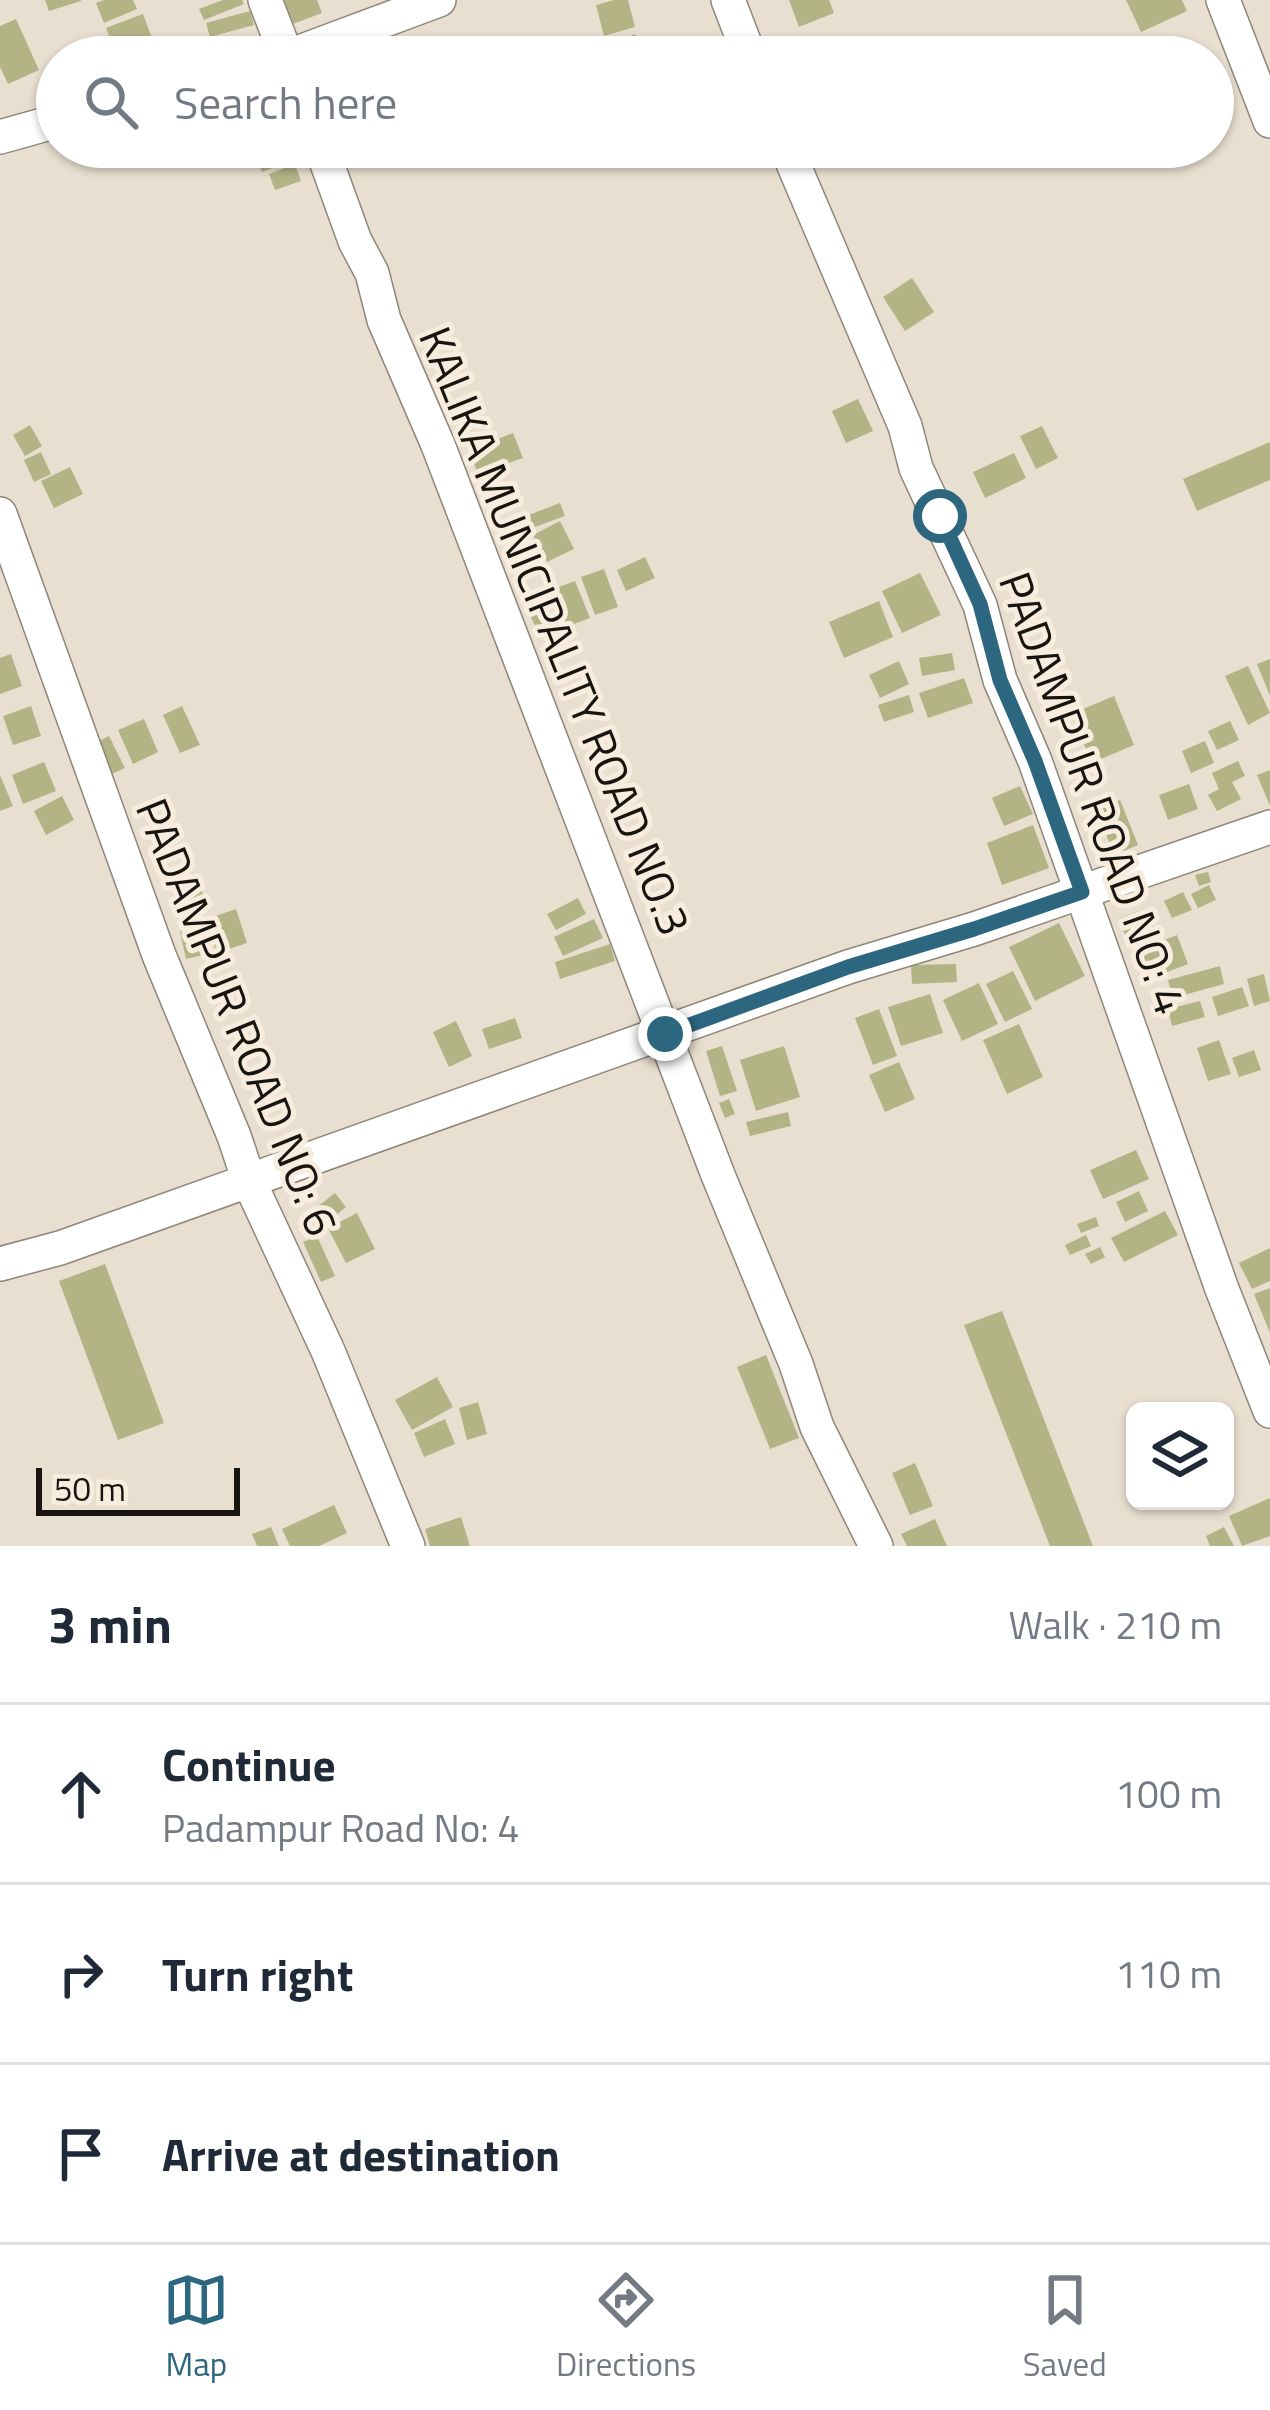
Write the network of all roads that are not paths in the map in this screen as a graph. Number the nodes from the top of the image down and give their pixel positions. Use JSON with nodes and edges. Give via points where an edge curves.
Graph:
{"nodes":[{"id":1,"x":265,"y":0,"type":"edge"},
{"id":2,"x":439,"y":0,"type":"edge"},
{"id":3,"x":728,"y":0,"type":"edge"},
{"id":4,"x":1223,"y":0,"type":"edge"},
{"id":5,"x":279,"y":36,"type":"edge"},
{"id":6,"x":343,"y":36,"type":"edge"},
{"id":7,"x":741,"y":36,"type":"edge"},
{"id":8,"x":1270,"y":121,"type":"edge"},
{"id":9,"x":36,"y":128,"type":"edge"},
{"id":10,"x":0,"y":137,"type":"edge"},
{"id":11,"x":329,"y":168,"type":"edge"},
{"id":12,"x":795,"y":168,"type":"edge"},
{"id":13,"x":0,"y":514,"type":"edge"},
{"id":14,"x":1270,"y":827,"type":"edge"},
{"id":15,"x":1082,"y":892,"type":"junction"},
{"id":16,"x":665,"y":1034,"type":"junction"},
{"id":17,"x":248,"y":1181,"type":"junction"},
{"id":18,"x":0,"y":1264,"type":"edge"},
{"id":19,"x":1270,"y":1411,"type":"edge"},
{"id":20,"x":408,"y":1546,"type":"edge"},
{"id":21,"x":876,"y":1546,"type":"edge"}],
"edges":[{"from":1,"to":5,"type":"street"},
{"from":2,"to":6,"type":"street"},
{"from":3,"to":7,"type":"street"},
{"from":4,"to":8,"type":"street"},
{"from":9,"to":10,"type":"street"},
{"from":11,"to":16,"type":"street","name":"KALIKA MUNICIPALITY ROAD NO.3"},
{"from":12,"to":15,"type":"street","name":"PADAMPUR ROAD NO: 4","via":[[980,604],[1000,680]]},
{"from":13,"to":17,"type":"street","name":"PADAMPUR ROAD NO: 6"},
{"from":14,"to":15,"type":"street"},
{"from":15,"to":16,"type":"street"},
{"from":15,"to":19,"type":"street","name":"PADAMPUR ROAD NO: 4"},
{"from":16,"to":17,"type":"street"},
{"from":16,"to":21,"type":"street","name":"KALIKA MUNICIPALITY ROAD NO.3","via":[[817,1426]]},
{"from":17,"to":18,"type":"street"},
{"from":17,"to":20,"type":"street","name":"PADAMPUR ROAD NO: 6"}]}
